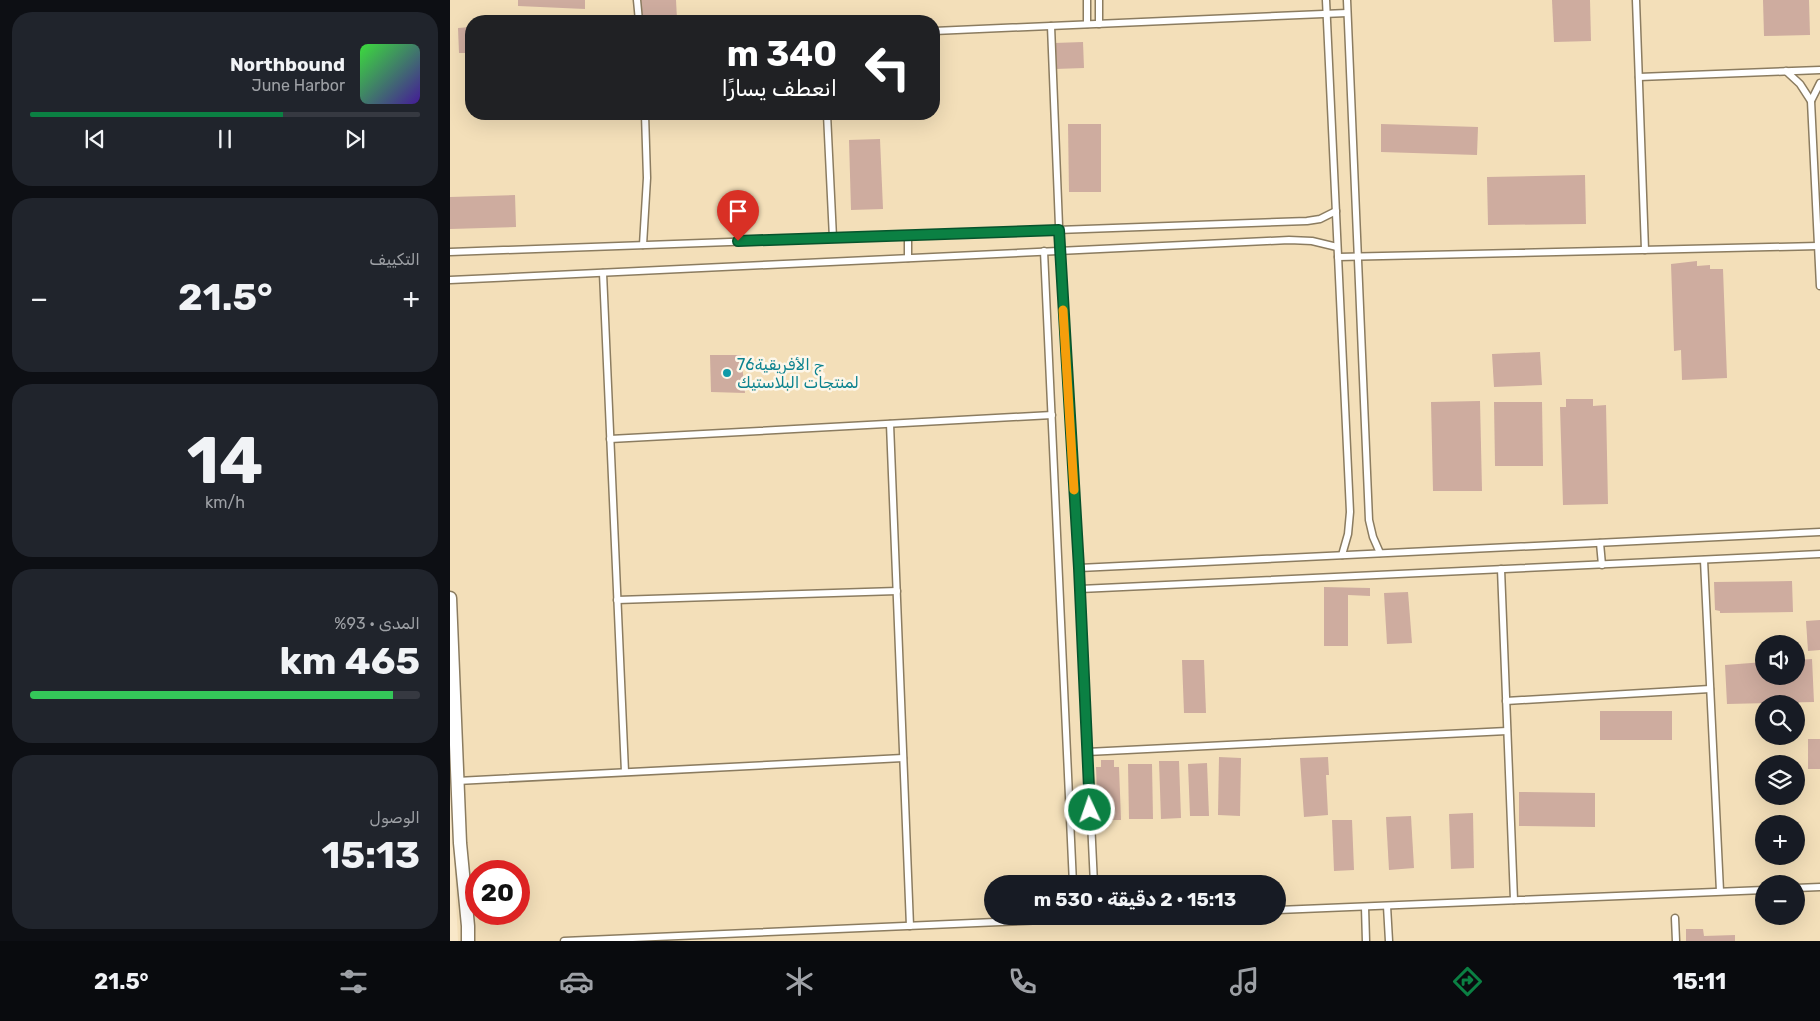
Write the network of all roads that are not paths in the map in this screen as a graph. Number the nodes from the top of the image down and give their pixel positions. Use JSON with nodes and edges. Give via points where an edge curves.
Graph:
{"nodes":[{"id":1,"x":637,"y":0,"type":"edge"},
{"id":2,"x":1086,"y":0,"type":"edge"},
{"id":3,"x":1099,"y":0,"type":"edge"},
{"id":4,"x":1326,"y":0,"type":"edge"},
{"id":5,"x":1346,"y":0,"type":"edge"},
{"id":6,"x":1636,"y":0,"type":"edge"},
{"id":7,"x":1347,"y":12,"type":"junction"},
{"id":8,"x":1326,"y":14,"type":"junction"},
{"id":9,"x":638,"y":15,"type":"edge"},
{"id":10,"x":1087,"y":24,"type":"junction"},
{"id":11,"x":1099,"y":24,"type":"junction"},
{"id":12,"x":1050,"y":26,"type":"junction"},
{"id":13,"x":940,"y":31,"type":"edge"},
{"id":14,"x":1820,"y":70,"type":"edge"},
{"id":15,"x":1786,"y":71,"type":"junction"},
{"id":16,"x":1639,"y":77,"type":"junction"},
{"id":17,"x":1820,"y":83,"type":"edge"},
{"id":18,"x":1811,"y":101,"type":"junction"},
{"id":19,"x":645,"y":120,"type":"edge"},
{"id":20,"x":827,"y":120,"type":"edge"},
{"id":21,"x":1336,"y":211,"type":"junction"},
{"id":22,"x":1059,"y":230,"type":"junction"},
{"id":23,"x":908,"y":235,"type":"junction"},
{"id":24,"x":833,"y":238,"type":"junction"},
{"id":25,"x":643,"y":245,"type":"junction"},
{"id":26,"x":1338,"y":246,"type":"junction"},
{"id":27,"x":1818,"y":246,"type":"junction"},
{"id":28,"x":1645,"y":250,"type":"junction"},
{"id":29,"x":1044,"y":251,"type":"junction"},
{"id":30,"x":1060,"y":251,"type":"junction"},
{"id":31,"x":450,"y":252,"type":"edge"},
{"id":32,"x":1338,"y":257,"type":"junction"},
{"id":33,"x":1358,"y":257,"type":"junction"},
{"id":34,"x":908,"y":258,"type":"junction"},
{"id":35,"x":603,"y":272,"type":"junction"},
{"id":36,"x":450,"y":280,"type":"edge"},
{"id":37,"x":1820,"y":286,"type":"edge"},
{"id":38,"x":1052,"y":415,"type":"junction"},
{"id":39,"x":890,"y":424,"type":"junction"},
{"id":40,"x":610,"y":439,"type":"junction"},
{"id":41,"x":1820,"y":532,"type":"edge"},
{"id":42,"x":1600,"y":542,"type":"junction"},
{"id":43,"x":1380,"y":553,"type":"junction"},
{"id":44,"x":1820,"y":554,"type":"edge"},
{"id":45,"x":1342,"y":555,"type":"junction"},
{"id":46,"x":1704,"y":560,"type":"junction"},
{"id":47,"x":1602,"y":565,"type":"junction"},
{"id":48,"x":1079,"y":568,"type":"junction"},
{"id":49,"x":1501,"y":569,"type":"junction"},
{"id":50,"x":1080,"y":589,"type":"junction"},
{"id":51,"x":897,"y":591,"type":"junction"},
{"id":52,"x":450,"y":598,"type":"edge"},
{"id":53,"x":617,"y":600,"type":"junction"},
{"id":54,"x":1710,"y":689,"type":"junction"},
{"id":55,"x":1506,"y":700,"type":"junction"},
{"id":56,"x":1507,"y":731,"type":"junction"},
{"id":57,"x":1087,"y":752,"type":"junction"},
{"id":58,"x":903,"y":758,"type":"junction"},
{"id":59,"x":625,"y":772,"type":"junction"},
{"id":60,"x":457,"y":781,"type":"junction"},
{"id":61,"x":455,"y":841,"type":"edge"},
{"id":62,"x":1073,"y":875,"type":"edge"},
{"id":63,"x":1094,"y":875,"type":"edge"},
{"id":64,"x":1820,"y":887,"type":"edge"},
{"id":65,"x":1805,"y":888,"type":"edge"},
{"id":66,"x":1755,"y":890,"type":"edge"},
{"id":67,"x":1720,"y":891,"type":"junction"},
{"id":68,"x":1514,"y":900,"type":"junction"},
{"id":69,"x":1365,"y":906,"type":"junction"},
{"id":70,"x":1387,"y":906,"type":"junction"},
{"id":71,"x":1286,"y":910,"type":"edge"},
{"id":72,"x":1675,"y":918,"type":"dead end"},
{"id":73,"x":984,"y":922,"type":"edge"},
{"id":74,"x":910,"y":926,"type":"junction"},
{"id":75,"x":468,"y":941,"type":"edge"},
{"id":76,"x":564,"y":941,"type":"edge"},
{"id":77,"x":1366,"y":941,"type":"edge"},
{"id":78,"x":1389,"y":941,"type":"edge"},
{"id":79,"x":1676,"y":941,"type":"edge"}],
"edges":[{"from":1,"to":9,"type":"lane"},
{"from":2,"to":10,"type":"lane"},
{"from":3,"to":11,"type":"lane"},
{"from":4,"to":8,"type":"lane"},
{"from":5,"to":7,"type":"lane"},
{"from":6,"to":16,"type":"lane"},
{"from":7,"to":8,"type":"lane"},
{"from":7,"to":33,"type":"lane"},
{"from":8,"to":11,"type":"lane"},
{"from":8,"to":21,"type":"lane"},
{"from":10,"to":11,"type":"lane"},
{"from":10,"to":12,"type":"lane"},
{"from":12,"to":13,"type":"lane"},
{"from":12,"to":22,"type":"lane"},
{"from":14,"to":15,"type":"lane"},
{"from":15,"to":16,"type":"lane"},
{"from":15,"to":18,"type":"lane"},
{"from":16,"to":28,"type":"lane"},
{"from":17,"to":18,"type":"lane"},
{"from":18,"to":27,"type":"lane"},
{"from":19,"to":25,"type":"lane","via":[[647,178]]},
{"from":20,"to":24,"type":"lane"},
{"from":21,"to":22,"type":"lane","via":[[1307,221]]},
{"from":21,"to":26,"type":"lane"},
{"from":22,"to":23,"type":"lane"},
{"from":22,"to":30,"type":"lane"},
{"from":23,"to":24,"type":"lane"},
{"from":23,"to":34,"type":"lane"},
{"from":24,"to":25,"type":"lane"},
{"from":25,"to":31,"type":"lane"},
{"from":26,"to":30,"type":"lane","via":[[1289,240]]},
{"from":26,"to":32,"type":"lane"},
{"from":27,"to":28,"type":"lane"},
{"from":27,"to":37,"type":"lane"},
{"from":28,"to":33,"type":"lane"},
{"from":29,"to":30,"type":"lane"},
{"from":29,"to":34,"type":"lane"},
{"from":29,"to":38,"type":"lane"},
{"from":30,"to":48,"type":"lane"},
{"from":32,"to":33,"type":"lane"},
{"from":32,"to":45,"type":"lane","via":[[1350,512]]},
{"from":33,"to":43,"type":"lane","via":[[1369,520]]},
{"from":34,"to":35,"type":"lane"},
{"from":35,"to":36,"type":"lane"},
{"from":35,"to":40,"type":"lane"},
{"from":38,"to":39,"type":"lane"},
{"from":38,"to":62,"type":"lane"},
{"from":39,"to":40,"type":"lane"},
{"from":39,"to":51,"type":"lane"},
{"from":40,"to":53,"type":"lane"},
{"from":41,"to":42,"type":"lane"},
{"from":42,"to":43,"type":"lane"},
{"from":42,"to":47,"type":"lane"},
{"from":43,"to":45,"type":"lane"},
{"from":44,"to":46,"type":"lane"},
{"from":45,"to":48,"type":"lane"},
{"from":46,"to":47,"type":"lane"},
{"from":46,"to":54,"type":"lane"},
{"from":47,"to":49,"type":"lane"},
{"from":48,"to":50,"type":"lane"},
{"from":49,"to":50,"type":"lane"},
{"from":49,"to":55,"type":"lane"},
{"from":50,"to":57,"type":"lane"},
{"from":51,"to":53,"type":"lane"},
{"from":51,"to":58,"type":"lane"},
{"from":52,"to":60,"type":"street"},
{"from":53,"to":59,"type":"lane"},
{"from":54,"to":55,"type":"lane"},
{"from":54,"to":67,"type":"lane"},
{"from":55,"to":56,"type":"lane"},
{"from":56,"to":57,"type":"lane"},
{"from":56,"to":68,"type":"lane"},
{"from":57,"to":63,"type":"lane"},
{"from":58,"to":59,"type":"lane"},
{"from":58,"to":74,"type":"lane"},
{"from":59,"to":60,"type":"lane"},
{"from":60,"to":61,"type":"street"},
{"from":61,"to":75,"type":"street"},
{"from":64,"to":65,"type":"lane"},
{"from":66,"to":67,"type":"lane"},
{"from":67,"to":68,"type":"lane"},
{"from":68,"to":70,"type":"lane"},
{"from":69,"to":70,"type":"lane"},
{"from":69,"to":71,"type":"lane"},
{"from":69,"to":77,"type":"lane"},
{"from":70,"to":78,"type":"lane"},
{"from":72,"to":79,"type":"lane"},
{"from":73,"to":74,"type":"lane"},
{"from":74,"to":76,"type":"lane"}]}
